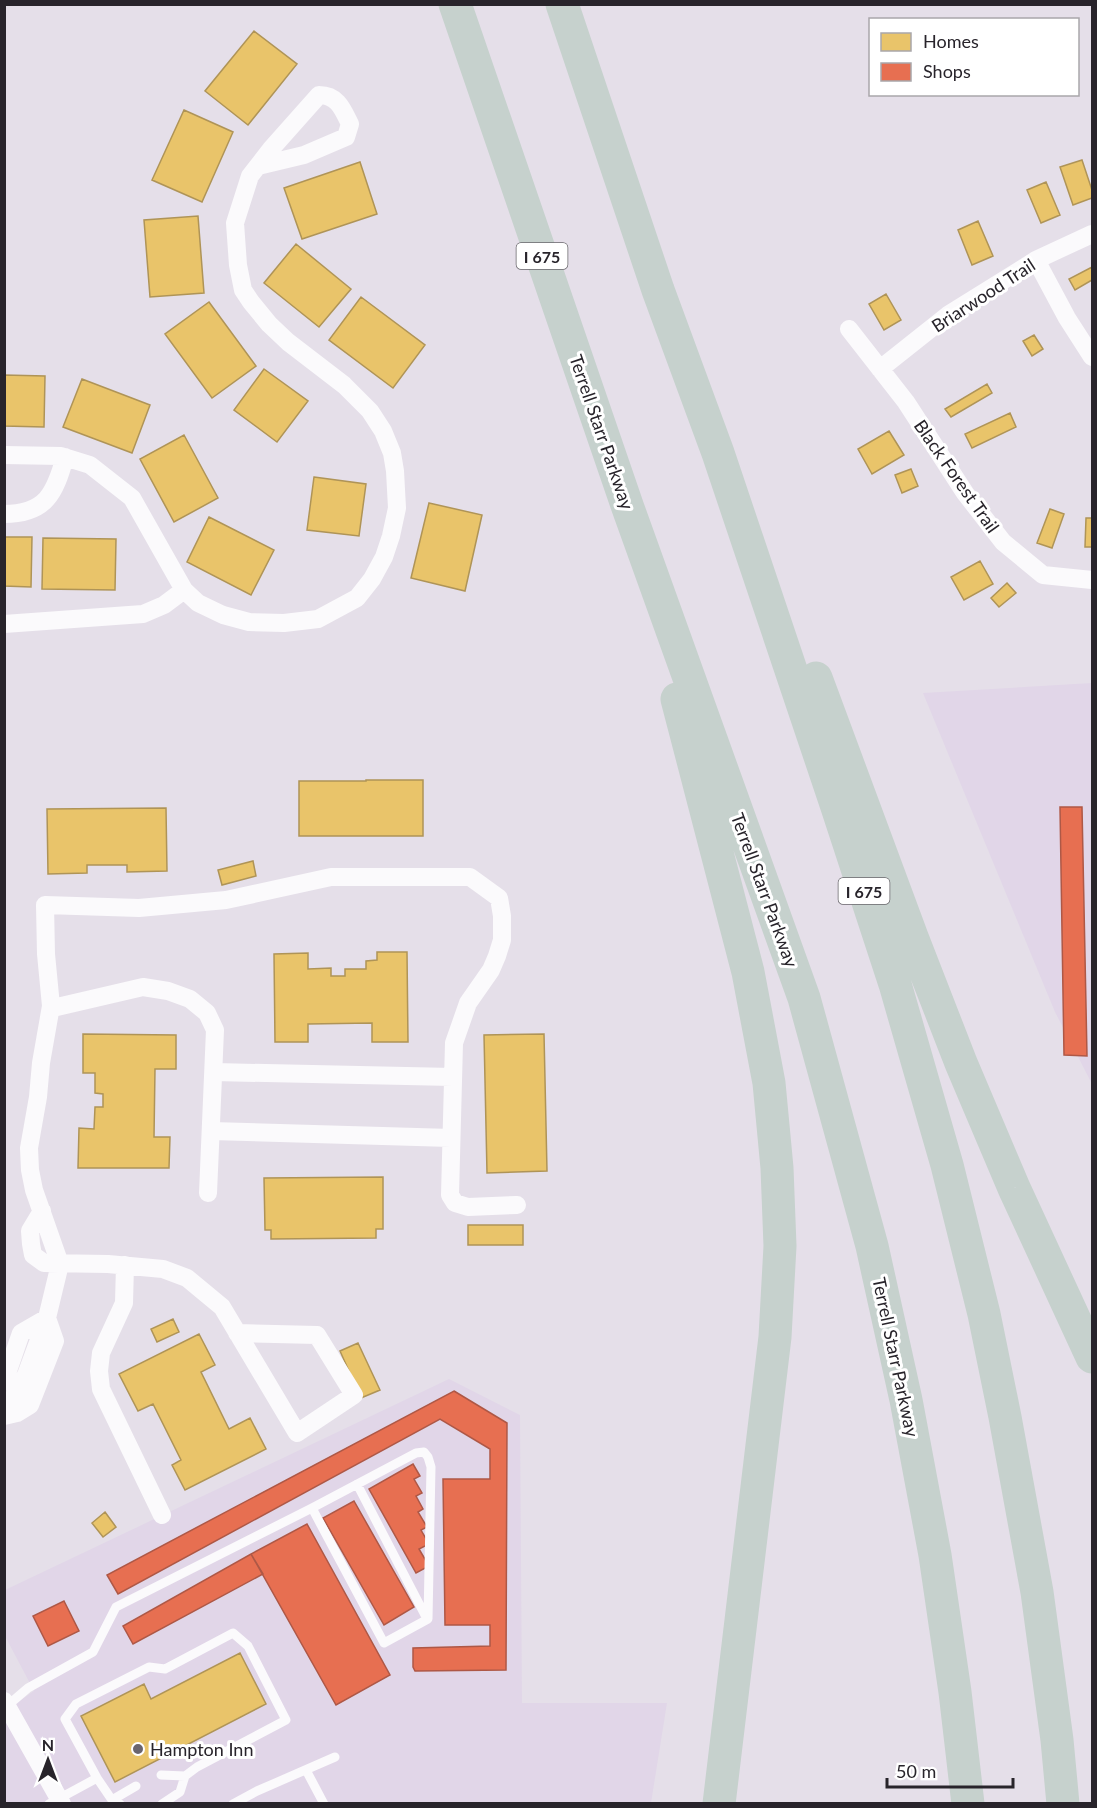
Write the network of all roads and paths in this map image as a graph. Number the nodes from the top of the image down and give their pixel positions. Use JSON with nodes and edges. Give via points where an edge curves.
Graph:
{"nodes":[{"id":1,"x":455,"y":4,"type":"edge"},
{"id":2,"x":562,"y":4,"type":"edge"},
{"id":3,"x":258,"y":166,"type":"junction"},
{"id":4,"x":1092,"y":234,"type":"edge"},
{"id":5,"x":1036,"y":260,"type":"junction"},
{"id":6,"x":849,"y":329,"type":"dead end"},
{"id":7,"x":1092,"y":357,"type":"edge"},
{"id":8,"x":880,"y":369,"type":"junction"},
{"id":9,"x":718,"y":453,"type":"junction"},
{"id":10,"x":4,"y":455,"type":"edge"},
{"id":11,"x":65,"y":457,"type":"junction"},
{"id":12,"x":628,"y":508,"type":"junction"},
{"id":13,"x":4,"y":514,"type":"edge"},
{"id":14,"x":1092,"y":580,"type":"edge"},
{"id":15,"x":184,"y":590,"type":"junction"},
{"id":16,"x":4,"y":624,"type":"edge"},
{"id":17,"x":51,"y":1006,"type":"junction"},
{"id":18,"x":214,"y":1072,"type":"junction"},
{"id":19,"x":453,"y":1077,"type":"junction"},
{"id":20,"x":211,"y":1131,"type":"junction"},
{"id":21,"x":451,"y":1138,"type":"junction"},
{"id":22,"x":208,"y":1193,"type":"dead end"},
{"id":23,"x":517,"y":1205,"type":"dead end"},
{"id":24,"x":60,"y":1264,"type":"junction"},
{"id":25,"x":125,"y":1265,"type":"junction"},
{"id":26,"x":47,"y":1318,"type":"junction"},
{"id":27,"x":237,"y":1333,"type":"junction"},
{"id":28,"x":1092,"y":1357,"type":"edge"},
{"id":29,"x":33,"y":1377,"type":"junction"},
{"id":30,"x":4,"y":1382,"type":"edge"},
{"id":31,"x":4,"y":1410,"type":"edge"},
{"id":32,"x":4,"y":1416,"type":"edge"},
{"id":33,"x":357,"y":1484,"type":"junction"},
{"id":34,"x":312,"y":1508,"type":"junction"},
{"id":35,"x":162,"y":1515,"type":"dead end"},
{"id":36,"x":428,"y":1619,"type":"junction"},
{"id":37,"x":5,"y":1705,"type":"edge"},
{"id":38,"x":335,"y":1757,"type":"dead end"},
{"id":39,"x":306,"y":1770,"type":"junction"},
{"id":40,"x":161,"y":1774,"type":"dead end"},
{"id":41,"x":185,"y":1776,"type":"junction"},
{"id":42,"x":97,"y":1778,"type":"junction"},
{"id":43,"x":136,"y":1786,"type":"dead end"},
{"id":44,"x":57,"y":1802,"type":"edge"},
{"id":45,"x":116,"y":1802,"type":"edge"},
{"id":46,"x":162,"y":1803,"type":"edge"},
{"id":47,"x":234,"y":1803,"type":"edge"},
{"id":48,"x":324,"y":1803,"type":"edge"},
{"id":49,"x":719,"y":1803,"type":"edge"},
{"id":50,"x":968,"y":1803,"type":"edge"},
{"id":51,"x":1063,"y":1803,"type":"edge"}],
"edges":[{"from":1,"to":12,"type":"highway","name":"Terrell Starr Parkway","number":"I 675"},
{"from":2,"to":9,"type":"highway","number":"I 675","via":[[658,290]]},
{"from":3,"to":3,"type":"street","via":[[304,155],[346,137],[350,124],[339,103],[328,95],[320,95]]},
{"from":3,"to":15,"type":"street","via":[[250,176],[235,223],[243,290],[269,324],[370,411],[392,453],[398,508],[384,557],[372,579],[357,598],[318,619],[249,622],[206,607]]},
{"from":4,"to":5,"type":"street","name":"Briarwood Trail"},
{"from":5,"to":7,"type":"street"},
{"from":5,"to":8,"type":"street","name":"Briarwood Trail","via":[[948,315]]},
{"from":6,"to":8,"type":"street","name":"Black Forest Trail"},
{"from":8,"to":14,"type":"street","name":"Black Forest Trail","via":[[1003,542],[1043,575]]},
{"from":9,"to":28,"type":"highway","via":[[819,685],[965,1072]]},
{"from":9,"to":51,"type":"highway","number":"I 675","via":[[895,984],[947,1165],[984,1314],[1037,1592]]},
{"from":10,"to":11,"type":"street"},
{"from":11,"to":13,"type":"street","via":[[58,482],[46,500],[31,511]]},
{"from":11,"to":15,"type":"street","via":[[90,465],[132,498]]},
{"from":12,"to":49,"type":"highway","via":[[748,972],[769,1083],[777,1168],[780,1246],[775,1337]]},
{"from":12,"to":50,"type":"highway","name":"Terrell Starr Parkway","number":"I 675","via":[[804,998],[872,1246],[935,1555]]},
{"from":15,"to":16,"type":"street","via":[[143,614]]},
{"from":17,"to":18,"type":"street","via":[[143,987],[190,999],[207,1013],[215,1030]]},
{"from":17,"to":19,"type":"street","via":[[45,905],[139,908],[226,900],[331,877],[470,877],[499,898],[502,940],[491,970],[468,1003],[454,1043]]},
{"from":17,"to":24,"type":"street","via":[[29,1148],[30,1170]]},
{"from":18,"to":19,"type":"street"},
{"from":18,"to":20,"type":"street"},
{"from":19,"to":21,"type":"street"},
{"from":20,"to":21,"type":"street"},
{"from":20,"to":22,"type":"street"},
{"from":21,"to":23,"type":"street","via":[[450,1195],[455,1203],[468,1207]]},
{"from":24,"to":25,"type":"street"},
{"from":24,"to":26,"type":"street"},
{"from":25,"to":27,"type":"street","via":[[163,1269],[187,1278],[222,1307]]},
{"from":25,"to":35,"type":"street","via":[[124,1303],[101,1353],[101,1389]]},
{"from":26,"to":29,"type":"street"},
{"from":26,"to":30,"type":"street","via":[[21,1333]]},
{"from":27,"to":27,"type":"street","via":[[317,1335],[354,1395],[297,1433]]},
{"from":29,"to":31,"type":"street"},
{"from":29,"to":32,"type":"street","via":[[30,1405]]},
{"from":33,"to":34,"type":"lane"},
{"from":33,"to":36,"type":"lane"},
{"from":33,"to":36,"type":"lane","via":[[416,1453],[424,1452],[428,1457],[432,1467]]},
{"from":34,"to":36,"type":"lane","via":[[384,1643]]},
{"from":34,"to":37,"type":"lane","via":[[116,1607],[93,1652]]},
{"from":37,"to":44,"type":"street"},
{"from":38,"to":39,"type":"lane"},
{"from":39,"to":47,"type":"lane"},
{"from":39,"to":48,"type":"lane"},
{"from":40,"to":41,"type":"lane"},
{"from":41,"to":42,"type":"lane","via":[[286,1720],[248,1646],[233,1634],[165,1669],[149,1667],[76,1704],[65,1719]]},
{"from":41,"to":46,"type":"lane","via":[[180,1792]]},
{"from":42,"to":44,"type":"lane"},
{"from":42,"to":45,"type":"lane"},
{"from":43,"to":45,"type":"lane"}]}
